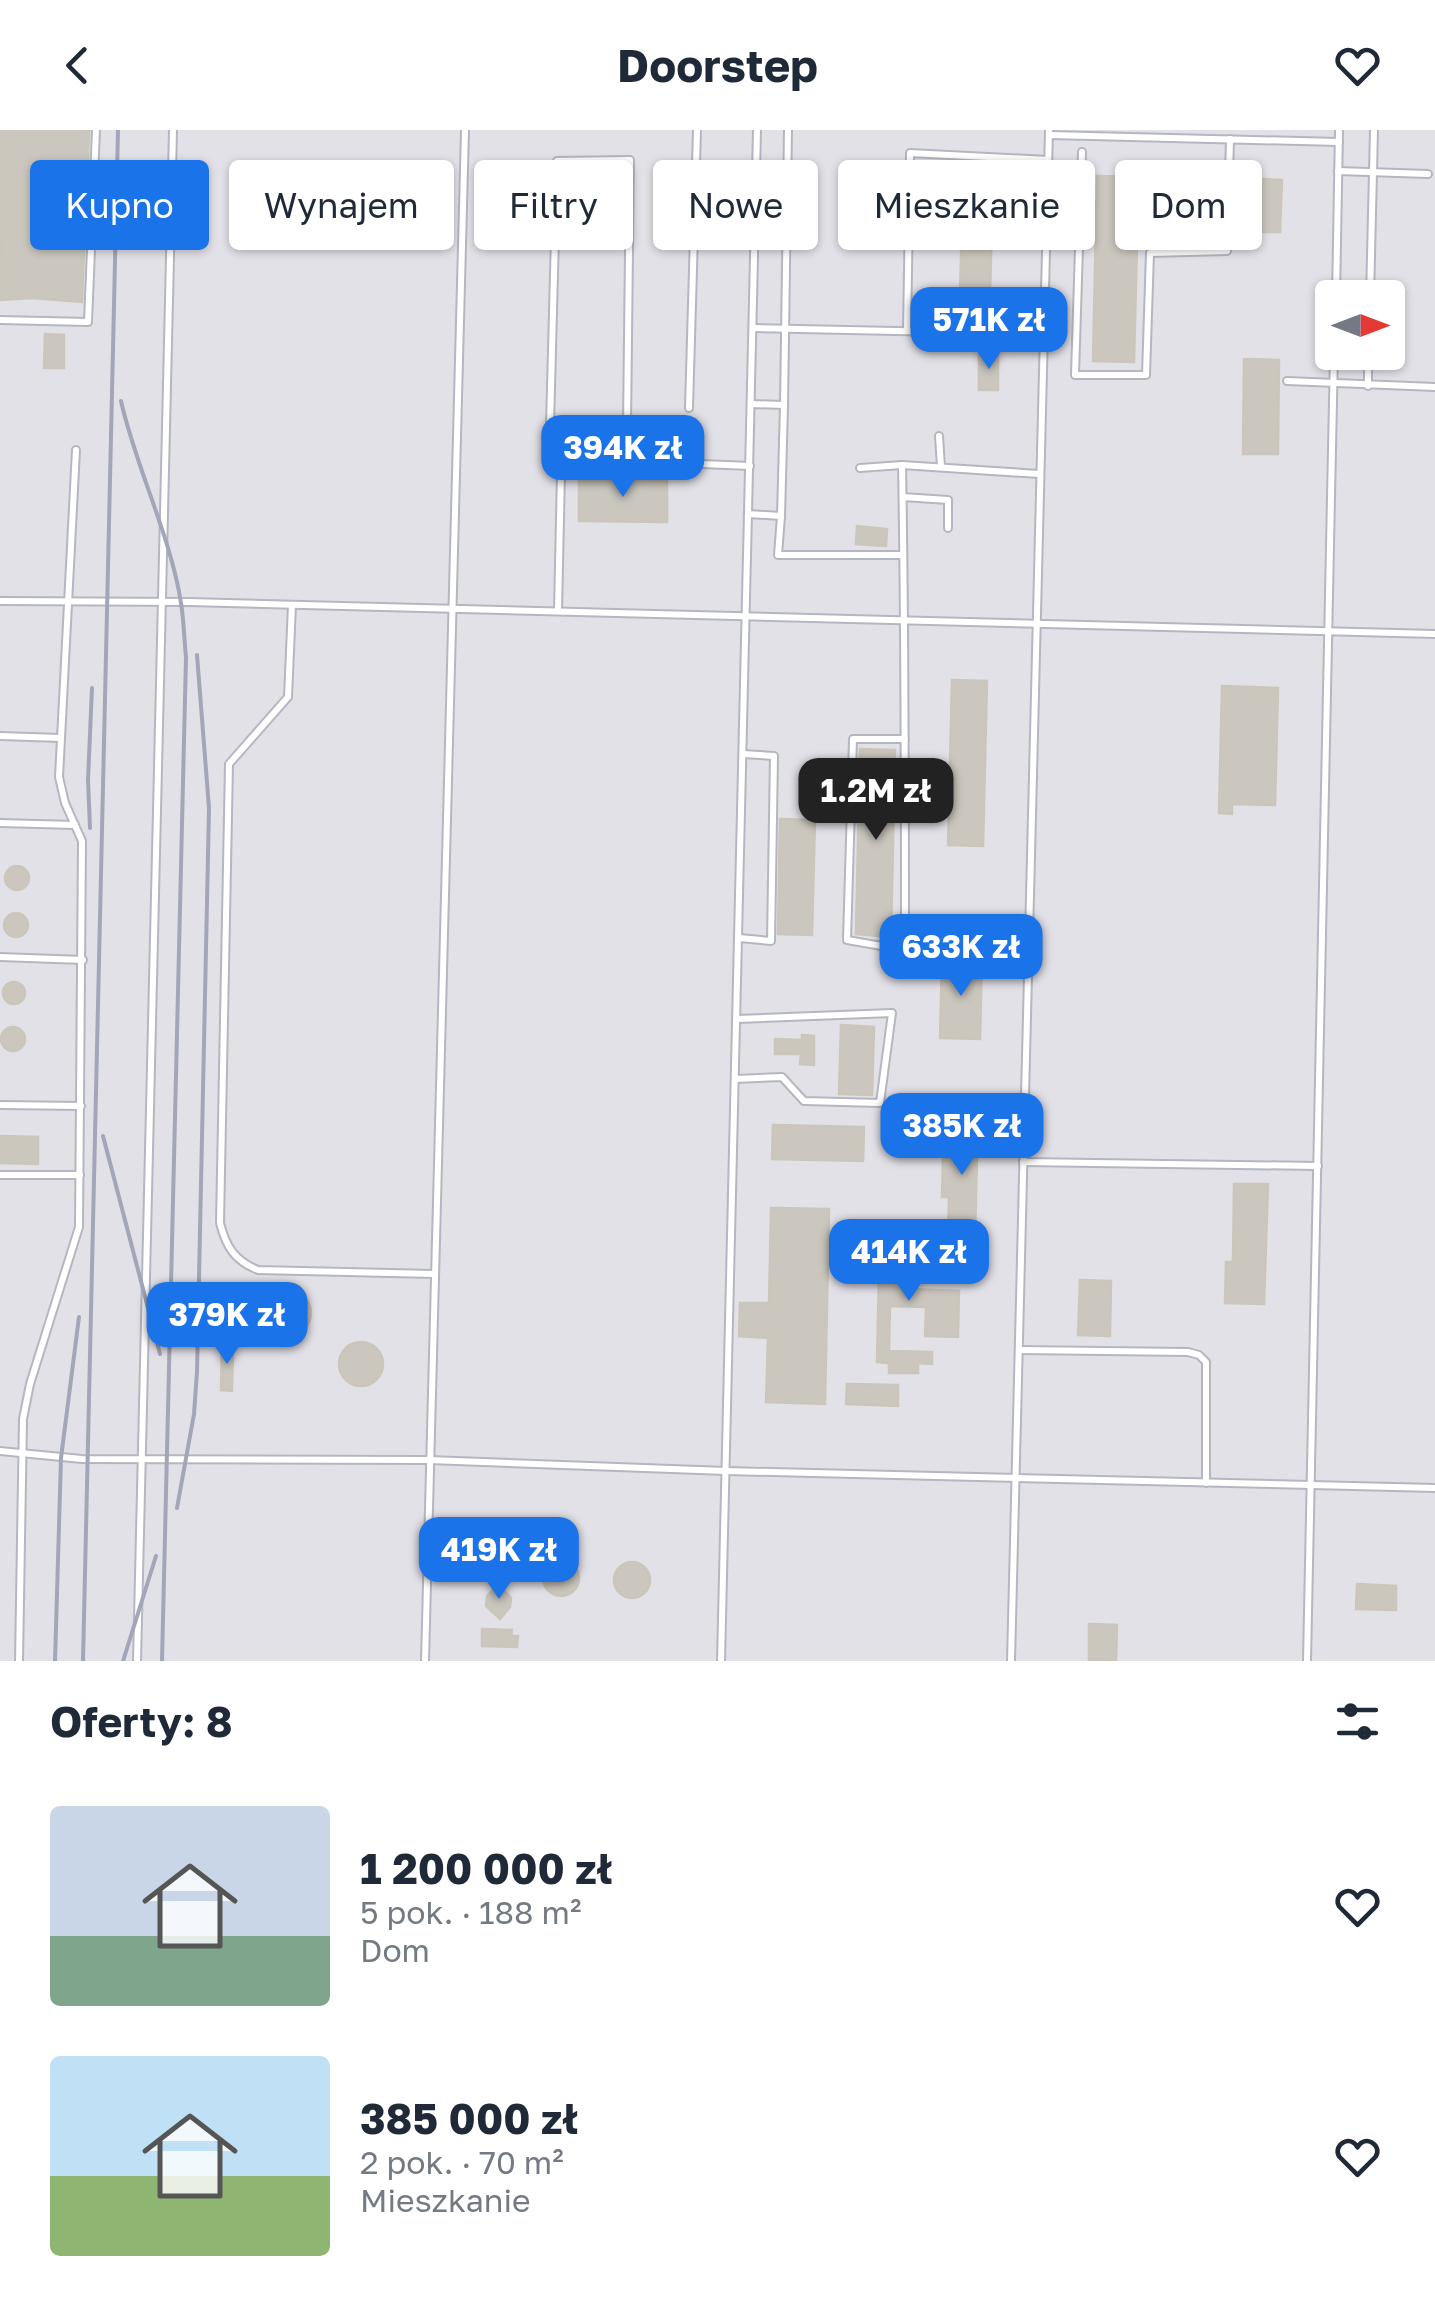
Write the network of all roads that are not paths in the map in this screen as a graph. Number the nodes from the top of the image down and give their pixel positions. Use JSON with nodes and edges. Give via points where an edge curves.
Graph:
{"nodes":[{"id":1,"x":96,"y":130,"type":"edge"},
{"id":2,"x":173,"y":130,"type":"edge"},
{"id":3,"x":465,"y":130,"type":"edge"},
{"id":4,"x":696,"y":130,"type":"edge"},
{"id":5,"x":757,"y":130,"type":"edge"},
{"id":6,"x":788,"y":130,"type":"edge"},
{"id":7,"x":1339,"y":130,"type":"edge"},
{"id":8,"x":1374,"y":130,"type":"edge"},
{"id":9,"x":1049,"y":132,"type":"edge"},
{"id":10,"x":1119,"y":133,"type":"edge"},
{"id":11,"x":1230,"y":139,"type":"junction"},
{"id":12,"x":1339,"y":142,"type":"junction"},
{"id":13,"x":1082,"y":152,"type":"dead end"},
{"id":14,"x":910,"y":160,"type":"edge"},
{"id":15,"x":1048,"y":160,"type":"joint"},
{"id":16,"x":1338,"y":172,"type":"junction"},
{"id":17,"x":1372,"y":172,"type":"junction"},
{"id":18,"x":1428,"y":174,"type":"dead end"},
{"id":19,"x":908,"y":250,"type":"edge"},
{"id":20,"x":1046,"y":250,"type":"edge"},
{"id":21,"x":1336,"y":280,"type":"edge"},
{"id":22,"x":1370,"y":280,"type":"edge"},
{"id":23,"x":0,"y":320,"type":"edge"},
{"id":24,"x":752,"y":328,"type":"junction"},
{"id":25,"x":785,"y":328,"type":"junction"},
{"id":26,"x":907,"y":331,"type":"junction"},
{"id":27,"x":1044,"y":334,"type":"junction"},
{"id":28,"x":1334,"y":370,"type":"edge"},
{"id":29,"x":1368,"y":370,"type":"edge"},
{"id":30,"x":1287,"y":382,"type":"dead end"},
{"id":31,"x":1334,"y":385,"type":"junction"},
{"id":32,"x":1368,"y":386,"type":"junction"},
{"id":33,"x":1435,"y":386,"type":"edge"},
{"id":34,"x":751,"y":404,"type":"junction"},
{"id":35,"x":784,"y":405,"type":"junction"},
{"id":36,"x":689,"y":408,"type":"dead end"},
{"id":37,"x":627,"y":427,"type":"dead end"},
{"id":38,"x":939,"y":436,"type":"dead end"},
{"id":39,"x":76,"y":450,"type":"dead end"},
{"id":40,"x":549,"y":462,"type":"dead end"},
{"id":41,"x":902,"y":465,"type":"junction"},
{"id":42,"x":750,"y":466,"type":"junction"},
{"id":43,"x":940,"y":467,"type":"junction"},
{"id":44,"x":860,"y":468,"type":"dead end"},
{"id":45,"x":1039,"y":474,"type":"junction"},
{"id":46,"x":903,"y":497,"type":"junction"},
{"id":47,"x":748,"y":514,"type":"junction"},
{"id":48,"x":781,"y":516,"type":"junction"},
{"id":49,"x":948,"y":528,"type":"dead end"},
{"id":50,"x":904,"y":555,"type":"junction"},
{"id":51,"x":0,"y":600,"type":"edge"},
{"id":52,"x":164,"y":602,"type":"junction"},
{"id":53,"x":67,"y":603,"type":"junction"},
{"id":54,"x":292,"y":605,"type":"junction"},
{"id":55,"x":453,"y":609,"type":"junction"},
{"id":56,"x":558,"y":611,"type":"junction"},
{"id":57,"x":746,"y":616,"type":"junction"},
{"id":58,"x":904,"y":619,"type":"junction"},
{"id":59,"x":1035,"y":625,"type":"junction"},
{"id":60,"x":1329,"y":632,"type":"junction"},
{"id":61,"x":1435,"y":634,"type":"edge"},
{"id":62,"x":0,"y":736,"type":"edge"},
{"id":63,"x":61,"y":738,"type":"junction"},
{"id":64,"x":905,"y":740,"type":"junction"},
{"id":65,"x":743,"y":754,"type":"junction"},
{"id":66,"x":0,"y":823,"type":"edge"},
{"id":67,"x":75,"y":826,"type":"junction"},
{"id":68,"x":738,"y":938,"type":"junction"},
{"id":69,"x":0,"y":957,"type":"edge"},
{"id":70,"x":83,"y":960,"type":"junction"},
{"id":71,"x":737,"y":1019,"type":"junction"},
{"id":72,"x":735,"y":1079,"type":"junction"},
{"id":73,"x":0,"y":1106,"type":"edge"},
{"id":74,"x":81,"y":1106,"type":"junction"},
{"id":75,"x":1022,"y":1162,"type":"junction"},
{"id":76,"x":1318,"y":1166,"type":"junction"},
{"id":77,"x":0,"y":1174,"type":"edge"},
{"id":78,"x":80,"y":1176,"type":"junction"},
{"id":79,"x":434,"y":1274,"type":"junction"},
{"id":80,"x":1018,"y":1350,"type":"junction"},
{"id":81,"x":0,"y":1450,"type":"edge"},
{"id":82,"x":21,"y":1451,"type":"junction"},
{"id":83,"x":143,"y":1460,"type":"junction"},
{"id":84,"x":429,"y":1460,"type":"junction"},
{"id":85,"x":726,"y":1470,"type":"junction"},
{"id":86,"x":1016,"y":1478,"type":"junction"},
{"id":87,"x":1206,"y":1483,"type":"junction"},
{"id":88,"x":1311,"y":1486,"type":"junction"},
{"id":89,"x":1435,"y":1488,"type":"edge"},
{"id":90,"x":19,"y":1661,"type":"edge"},
{"id":91,"x":137,"y":1661,"type":"edge"},
{"id":92,"x":425,"y":1661,"type":"edge"},
{"id":93,"x":721,"y":1661,"type":"edge"},
{"id":94,"x":1012,"y":1661,"type":"edge"},
{"id":95,"x":1307,"y":1661,"type":"edge"}],
"edges":[{"from":1,"to":23,"type":"lane","via":[[88,322]]},
{"from":2,"to":52,"type":"lane"},
{"from":3,"to":55,"type":"lane"},
{"from":4,"to":36,"type":"lane"},
{"from":5,"to":24,"type":"lane"},
{"from":6,"to":25,"type":"lane"},
{"from":7,"to":12,"type":"lane"},
{"from":8,"to":17,"type":"lane"},
{"from":9,"to":10,"type":"lane"},
{"from":9,"to":15,"type":"lane"},
{"from":10,"to":11,"type":"lane"},
{"from":11,"to":12,"type":"lane"},
{"from":11,"to":13,"type":"lane","via":[[1227,251],[1150,252],[1146,374],[1075,375]]},
{"from":12,"to":16,"type":"lane"},
{"from":14,"to":15,"type":"lane","via":[[910,153]]},
{"from":16,"to":17,"type":"lane"},
{"from":16,"to":21,"type":"lane"},
{"from":17,"to":18,"type":"lane"},
{"from":17,"to":22,"type":"lane"},
{"from":19,"to":26,"type":"lane"},
{"from":20,"to":27,"type":"lane"},
{"from":24,"to":25,"type":"lane"},
{"from":24,"to":34,"type":"lane"},
{"from":25,"to":26,"type":"lane"},
{"from":25,"to":35,"type":"lane"},
{"from":26,"to":27,"type":"lane"},
{"from":27,"to":45,"type":"lane"},
{"from":28,"to":31,"type":"lane"},
{"from":29,"to":32,"type":"lane"},
{"from":30,"to":31,"type":"lane"},
{"from":31,"to":32,"type":"lane"},
{"from":31,"to":60,"type":"lane"},
{"from":32,"to":33,"type":"lane"},
{"from":34,"to":35,"type":"lane"},
{"from":34,"to":42,"type":"lane"},
{"from":35,"to":48,"type":"lane"},
{"from":37,"to":40,"type":"lane","via":[[630,160],[557,161]]},
{"from":38,"to":43,"type":"lane"},
{"from":39,"to":53,"type":"lane"},
{"from":41,"to":43,"type":"lane"},
{"from":41,"to":44,"type":"lane"},
{"from":41,"to":46,"type":"lane"},
{"from":42,"to":47,"type":"lane"},
{"from":42,"to":56,"type":"lane","via":[[582,459],[561,472]]},
{"from":43,"to":45,"type":"lane"},
{"from":45,"to":59,"type":"lane"},
{"from":46,"to":49,"type":"lane","via":[[948,500]]},
{"from":46,"to":50,"type":"lane"},
{"from":47,"to":48,"type":"lane"},
{"from":47,"to":57,"type":"lane"},
{"from":48,"to":50,"type":"lane","via":[[778,554]]},
{"from":50,"to":58,"type":"lane"},
{"from":51,"to":53,"type":"lane"},
{"from":52,"to":53,"type":"lane"},
{"from":52,"to":54,"type":"lane"},
{"from":52,"to":83,"type":"lane"},
{"from":53,"to":63,"type":"lane"},
{"from":54,"to":55,"type":"lane"},
{"from":54,"to":79,"type":"lane","via":[[288,697],[229,764],[220,1223],[232,1253],[258,1270]]},
{"from":55,"to":56,"type":"lane"},
{"from":55,"to":79,"type":"lane"},
{"from":56,"to":57,"type":"lane"},
{"from":57,"to":58,"type":"lane"},
{"from":57,"to":65,"type":"lane"},
{"from":58,"to":59,"type":"lane"},
{"from":58,"to":64,"type":"lane"},
{"from":59,"to":60,"type":"lane"},
{"from":59,"to":75,"type":"lane"},
{"from":60,"to":61,"type":"lane"},
{"from":60,"to":76,"type":"lane"},
{"from":62,"to":63,"type":"lane"},
{"from":63,"to":67,"type":"lane","via":[[59,777]]},
{"from":64,"to":64,"type":"lane","via":[[905,759],[905,950],[848,940],[854,739]]},
{"from":65,"to":68,"type":"lane"},
{"from":65,"to":68,"type":"lane","via":[[774,756],[772,941]]},
{"from":66,"to":67,"type":"lane"},
{"from":67,"to":70,"type":"lane","via":[[82,841]]},
{"from":68,"to":71,"type":"lane"},
{"from":69,"to":70,"type":"lane"},
{"from":70,"to":74,"type":"lane"},
{"from":71,"to":72,"type":"lane"},
{"from":71,"to":72,"type":"lane","via":[[892,1013],[880,1102],[804,1101],[782,1077]]},
{"from":72,"to":85,"type":"lane"},
{"from":73,"to":74,"type":"lane"},
{"from":74,"to":78,"type":"lane"},
{"from":75,"to":76,"type":"lane"},
{"from":75,"to":80,"type":"lane"},
{"from":76,"to":88,"type":"lane"},
{"from":77,"to":78,"type":"lane"},
{"from":78,"to":82,"type":"lane","via":[[79,1227],[30,1384]]},
{"from":79,"to":84,"type":"lane"},
{"from":80,"to":86,"type":"lane"},
{"from":80,"to":87,"type":"lane","via":[[1199,1354],[1206,1362]]},
{"from":81,"to":82,"type":"lane"},
{"from":82,"to":83,"type":"lane"},
{"from":82,"to":90,"type":"lane"},
{"from":83,"to":84,"type":"lane"},
{"from":83,"to":91,"type":"lane"},
{"from":84,"to":85,"type":"lane"},
{"from":84,"to":92,"type":"lane"},
{"from":85,"to":86,"type":"lane"},
{"from":85,"to":93,"type":"lane"},
{"from":86,"to":87,"type":"lane"},
{"from":86,"to":94,"type":"lane"},
{"from":87,"to":88,"type":"lane"},
{"from":88,"to":89,"type":"lane"},
{"from":88,"to":95,"type":"lane"}]}
